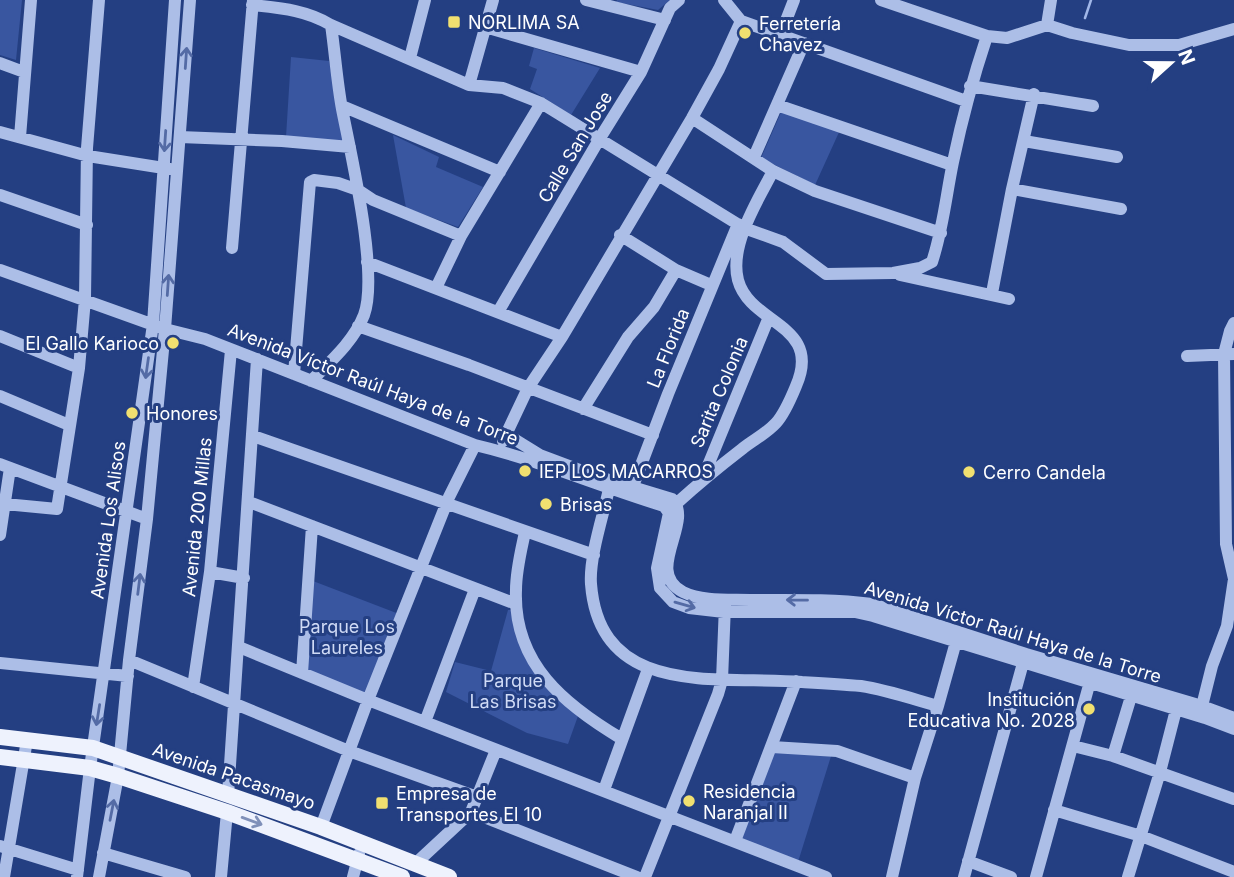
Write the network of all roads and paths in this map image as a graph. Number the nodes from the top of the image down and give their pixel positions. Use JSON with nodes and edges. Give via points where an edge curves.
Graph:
{"nodes":[{"id":1,"x":31,"y":0,"type":"edge"},
{"id":2,"x":99,"y":0,"type":"edge"},
{"id":3,"x":175,"y":0,"type":"edge"},
{"id":4,"x":190,"y":0,"type":"edge"},
{"id":5,"x":425,"y":0,"type":"edge"},
{"id":6,"x":493,"y":0,"type":"edge"},
{"id":7,"x":586,"y":0,"type":"edge"},
{"id":8,"x":679,"y":0,"type":"edge"},
{"id":9,"x":724,"y":0,"type":"edge"},
{"id":10,"x":794,"y":0,"type":"edge"},
{"id":11,"x":881,"y":0,"type":"edge"},
{"id":12,"x":1051,"y":0,"type":"edge"},
{"id":13,"x":252,"y":3,"type":"edge"},
{"id":14,"x":665,"y":20,"type":"junction"},
{"id":15,"x":741,"y":21,"type":"junction"},
{"id":16,"x":331,"y":25,"type":"junction"},
{"id":17,"x":1047,"y":25,"type":"junction"},
{"id":18,"x":485,"y":27,"type":"junction"},
{"id":19,"x":1234,"y":29,"type":"edge"},
{"id":20,"x":780,"y":36,"type":"junction"},
{"id":21,"x":987,"y":36,"type":"junction"},
{"id":22,"x":804,"y":43,"type":"junction"},
{"id":23,"x":410,"y":58,"type":"junction"},
{"id":24,"x":0,"y":63,"type":"edge"},
{"id":25,"x":24,"y":72,"type":"junction"},
{"id":26,"x":641,"y":72,"type":"junction"},
{"id":27,"x":469,"y":85,"type":"junction"},
{"id":28,"x":970,"y":86,"type":"junction"},
{"id":29,"x":1034,"y":94,"type":"junction"},
{"id":30,"x":966,"y":102,"type":"junction"},
{"id":31,"x":541,"y":103,"type":"junction"},
{"id":32,"x":776,"y":105,"type":"junction"},
{"id":33,"x":342,"y":106,"type":"junction"},
{"id":34,"x":1093,"y":106,"type":"dead end"},
{"id":35,"x":692,"y":118,"type":"junction"},
{"id":36,"x":0,"y":132,"type":"edge"},
{"id":37,"x":20,"y":137,"type":"junction"},
{"id":38,"x":180,"y":137,"type":"junction"},
{"id":39,"x":600,"y":138,"type":"junction"},
{"id":40,"x":239,"y":139,"type":"junction"},
{"id":41,"x":1024,"y":141,"type":"junction"},
{"id":42,"x":350,"y":148,"type":"junction"},
{"id":43,"x":88,"y":156,"type":"junction"},
{"id":44,"x":754,"y":157,"type":"junction"},
{"id":45,"x":1117,"y":157,"type":"dead end"},
{"id":46,"x":952,"y":165,"type":"junction"},
{"id":47,"x":170,"y":169,"type":"junction"},
{"id":48,"x":774,"y":171,"type":"junction"},
{"id":49,"x":500,"y":172,"type":"junction"},
{"id":50,"x":658,"y":174,"type":"junction"},
{"id":51,"x":1012,"y":188,"type":"junction"},
{"id":52,"x":358,"y":190,"type":"junction"},
{"id":53,"x":0,"y":195,"type":"edge"},
{"id":54,"x":1121,"y":209,"type":"dead end"},
{"id":55,"x":87,"y":225,"type":"junction"},
{"id":56,"x":741,"y":226,"type":"junction"},
{"id":57,"x":941,"y":233,"type":"junction"},
{"id":58,"x":621,"y":235,"type":"junction"},
{"id":59,"x":461,"y":236,"type":"junction"},
{"id":60,"x":232,"y":248,"type":"dead end"},
{"id":61,"x":367,"y":262,"type":"junction"},
{"id":62,"x":0,"y":270,"type":"edge"},
{"id":63,"x":676,"y":270,"type":"junction"},
{"id":64,"x":893,"y":273,"type":"junction"},
{"id":65,"x":711,"y":285,"type":"junction"},
{"id":66,"x":436,"y":288,"type":"junction"},
{"id":67,"x":992,"y":293,"type":"junction"},
{"id":68,"x":85,"y":299,"type":"junction"},
{"id":69,"x":1009,"y":299,"type":"dead end"},
{"id":70,"x":498,"y":312,"type":"junction"},
{"id":71,"x":769,"y":317,"type":"junction"},
{"id":72,"x":1234,"y":323,"type":"edge"},
{"id":73,"x":358,"y":326,"type":"junction"},
{"id":74,"x":159,"y":327,"type":"junction"},
{"id":75,"x":0,"y":336,"type":"edge"},
{"id":76,"x":562,"y":337,"type":"junction"},
{"id":77,"x":231,"y":350,"type":"junction"},
{"id":78,"x":1229,"y":354,"type":"edge"},
{"id":79,"x":1187,"y":356,"type":"dead end"},
{"id":80,"x":257,"y":359,"type":"junction"},
{"id":81,"x":79,"y":368,"type":"junction"},
{"id":82,"x":294,"y":373,"type":"junction"},
{"id":83,"x":311,"y":381,"type":"junction"},
{"id":84,"x":528,"y":388,"type":"junction"},
{"id":85,"x":0,"y":396,"type":"edge"},
{"id":86,"x":583,"y":409,"type":"junction"},
{"id":87,"x":1230,"y":423,"type":"edge"},
{"id":88,"x":69,"y":425,"type":"junction"},
{"id":89,"x":506,"y":434,"type":"junction"},
{"id":90,"x":653,"y":435,"type":"junction"},
{"id":91,"x":253,"y":436,"type":"junction"},
{"id":92,"x":475,"y":445,"type":"junction"},
{"id":93,"x":498,"y":451,"type":"junction"},
{"id":94,"x":5,"y":466,"type":"edge"},
{"id":95,"x":702,"y":481,"type":"junction"},
{"id":96,"x":633,"y":486,"type":"junction"},
{"id":97,"x":60,"y":488,"type":"junction"},
{"id":98,"x":609,"y":489,"type":"junction"},
{"id":99,"x":1229,"y":489,"type":"edge"},
{"id":100,"x":249,"y":502,"type":"junction"},
{"id":101,"x":677,"y":503,"type":"junction"},
{"id":102,"x":5,"y":504,"type":"junction"},
{"id":103,"x":447,"y":504,"type":"junction"},
{"id":104,"x":127,"y":512,"type":"junction"},
{"id":105,"x":147,"y":519,"type":"junction"},
{"id":106,"x":1,"y":526,"type":"edge"},
{"id":107,"x":312,"y":526,"type":"junction"},
{"id":108,"x":525,"y":532,"type":"junction"},
{"id":109,"x":594,"y":555,"type":"junction"},
{"id":110,"x":421,"y":568,"type":"junction"},
{"id":111,"x":210,"y":572,"type":"junction"},
{"id":112,"x":244,"y":578,"type":"junction"},
{"id":113,"x":475,"y":589,"type":"junction"},
{"id":114,"x":516,"y":604,"type":"junction"},
{"id":115,"x":725,"y":605,"type":"junction"},
{"id":116,"x":957,"y":638,"type":"junction"},
{"id":117,"x":239,"y":647,"type":"junction"},
{"id":118,"x":129,"y":660,"type":"junction"},
{"id":119,"x":0,"y":663,"type":"edge"},
{"id":120,"x":1023,"y":663,"type":"junction"},
{"id":121,"x":648,"y":669,"type":"junction"},
{"id":122,"x":105,"y":673,"type":"junction"},
{"id":123,"x":302,"y":673,"type":"junction"},
{"id":124,"x":128,"y":676,"type":"junction"},
{"id":125,"x":1090,"y":679,"type":"junction"},
{"id":126,"x":722,"y":680,"type":"junction"},
{"id":127,"x":796,"y":681,"type":"junction"},
{"id":128,"x":192,"y":687,"type":"junction"},
{"id":129,"x":1133,"y":692,"type":"junction"},
{"id":130,"x":368,"y":700,"type":"junction"},
{"id":131,"x":235,"y":704,"type":"junction"},
{"id":132,"x":1177,"y":705,"type":"junction"},
{"id":133,"x":939,"y":706,"type":"junction"},
{"id":134,"x":1202,"y":706,"type":"junction"},
{"id":135,"x":1234,"y":719,"type":"edge"},
{"id":136,"x":425,"y":722,"type":"junction"},
{"id":137,"x":1234,"y":729,"type":"edge"},
{"id":138,"x":0,"y":737,"type":"edge"},
{"id":139,"x":622,"y":739,"type":"junction"},
{"id":140,"x":27,"y":740,"type":"junction"},
{"id":141,"x":1073,"y":746,"type":"junction"},
{"id":142,"x":772,"y":747,"type":"junction"},
{"id":143,"x":93,"y":748,"type":"junction"},
{"id":144,"x":496,"y":750,"type":"junction"},
{"id":145,"x":349,"y":751,"type":"junction"},
{"id":146,"x":1113,"y":756,"type":"junction"},
{"id":147,"x":0,"y":757,"type":"edge"},
{"id":148,"x":120,"y":757,"type":"junction"},
{"id":149,"x":25,"y":760,"type":"junction"},
{"id":150,"x":90,"y":768,"type":"junction"},
{"id":151,"x":1160,"y":772,"type":"junction"},
{"id":152,"x":118,"y":776,"type":"junction"},
{"id":153,"x":915,"y":778,"type":"junction"},
{"id":154,"x":604,"y":790,"type":"junction"},
{"id":155,"x":228,"y":795,"type":"junction"},
{"id":156,"x":477,"y":797,"type":"junction"},
{"id":157,"x":1234,"y":799,"type":"edge"},
{"id":158,"x":1054,"y":810,"type":"junction"},
{"id":159,"x":227,"y":812,"type":"junction"},
{"id":160,"x":471,"y":812,"type":"junction"},
{"id":161,"x":668,"y":815,"type":"junction"},
{"id":162,"x":321,"y":827,"type":"junction"},
{"id":163,"x":1142,"y":836,"type":"junction"},
{"id":164,"x":735,"y":841,"type":"junction"},
{"id":165,"x":362,"y":843,"type":"junction"},
{"id":166,"x":4,"y":847,"type":"edge"},
{"id":167,"x":103,"y":853,"type":"junction"},
{"id":168,"x":357,"y":860,"type":"junction"},
{"id":169,"x":968,"y":861,"type":"junction"},
{"id":170,"x":415,"y":864,"type":"junction"},
{"id":171,"x":1216,"y":871,"type":"edge"},
{"id":172,"x":799,"y":872,"type":"edge"},
{"id":173,"x":1234,"y":872,"type":"edge"},
{"id":174,"x":78,"y":874,"type":"edge"},
{"id":175,"x":167,"y":874,"type":"edge"},
{"id":176,"x":4,"y":877,"type":"edge"},
{"id":177,"x":99,"y":877,"type":"edge"},
{"id":178,"x":185,"y":877,"type":"edge"},
{"id":179,"x":222,"y":877,"type":"edge"},
{"id":180,"x":353,"y":877,"type":"edge"},
{"id":181,"x":402,"y":877,"type":"edge"},
{"id":182,"x":449,"y":877,"type":"edge"},
{"id":183,"x":637,"y":877,"type":"edge"},
{"id":184,"x":645,"y":877,"type":"edge"},
{"id":185,"x":826,"y":877,"type":"edge"},
{"id":186,"x":892,"y":877,"type":"edge"},
{"id":187,"x":964,"y":877,"type":"edge"},
{"id":188,"x":1011,"y":877,"type":"edge"},
{"id":189,"x":1036,"y":877,"type":"edge"},
{"id":190,"x":1128,"y":877,"type":"edge"}],
"edges":[{"from":1,"to":25,"type":"street"},
{"from":2,"to":43,"type":"street"},
{"from":3,"to":47,"type":"street","name":"Avenida Los Alisos","one_way":true},
{"from":38,"to":4,"type":"street","name":"Avenida Los Alisos","one_way":true},
{"from":5,"to":23,"type":"street"},
{"from":6,"to":18,"type":"street"},
{"from":7,"to":14,"type":"street"},
{"from":8,"to":14,"type":"street","name":"Calle San Jose"},
{"from":9,"to":15,"type":"street"},
{"from":10,"to":20,"type":"street"},
{"from":11,"to":21,"type":"street"},
{"from":12,"to":17,"type":"street"},
{"from":13,"to":16,"type":"street","via":[[315,15]]},
{"from":13,"to":40,"type":"street"},
{"from":14,"to":26,"type":"street","name":"Calle San Jose"},
{"from":15,"to":20,"type":"street"},
{"from":15,"to":35,"type":"street"},
{"from":16,"to":23,"type":"street"},
{"from":16,"to":33,"type":"street"},
{"from":17,"to":19,"type":"street","via":[[1129,45],[1179,45]]},
{"from":17,"to":21,"type":"street","via":[[1007,37]]},
{"from":18,"to":26,"type":"street"},
{"from":18,"to":27,"type":"street"},
{"from":20,"to":22,"type":"street"},
{"from":21,"to":28,"type":"street"},
{"from":22,"to":30,"type":"street"},
{"from":22,"to":32,"type":"street"},
{"from":23,"to":27,"type":"street"},
{"from":24,"to":25,"type":"street"},
{"from":25,"to":37,"type":"street"},
{"from":26,"to":39,"type":"street","name":"Calle San Jose"},
{"from":27,"to":31,"type":"street","via":[[503,88]]},
{"from":28,"to":29,"type":"street"},
{"from":28,"to":30,"type":"street"},
{"from":29,"to":34,"type":"street"},
{"from":29,"to":41,"type":"street"},
{"from":30,"to":46,"type":"street"},
{"from":31,"to":39,"type":"street"},
{"from":31,"to":49,"type":"street"},
{"from":32,"to":44,"type":"street"},
{"from":32,"to":46,"type":"street"},
{"from":33,"to":42,"type":"street"},
{"from":33,"to":49,"type":"street"},
{"from":35,"to":44,"type":"street"},
{"from":35,"to":50,"type":"street"},
{"from":36,"to":37,"type":"street"},
{"from":37,"to":43,"type":"street"},
{"from":38,"to":40,"type":"street"},
{"from":38,"to":47,"type":"street","name":"Avenida Los Alisos"},
{"from":39,"to":50,"type":"street"},
{"from":39,"to":70,"type":"street","name":"Calle San Jose"},
{"from":40,"to":42,"type":"street"},
{"from":40,"to":60,"type":"street"},
{"from":41,"to":45,"type":"street"},
{"from":41,"to":51,"type":"street"},
{"from":42,"to":52,"type":"street"},
{"from":43,"to":47,"type":"street"},
{"from":43,"to":55,"type":"street"},
{"from":44,"to":48,"type":"street"},
{"from":46,"to":57,"type":"street"},
{"from":47,"to":74,"type":"street","name":"Avenida Los Alisos"},
{"from":48,"to":56,"type":"street"},
{"from":48,"to":57,"type":"street","via":[[815,191]]},
{"from":49,"to":59,"type":"street"},
{"from":50,"to":56,"type":"street"},
{"from":50,"to":58,"type":"street"},
{"from":51,"to":54,"type":"street"},
{"from":51,"to":67,"type":"street"},
{"from":52,"to":59,"type":"street"},
{"from":52,"to":61,"type":"street"},
{"from":52,"to":82,"type":"street","via":[[338,183],[310,182]]},
{"from":53,"to":55,"type":"street"},
{"from":55,"to":68,"type":"street"},
{"from":56,"to":64,"type":"street","via":[[783,242],[826,274]]},
{"from":56,"to":65,"type":"street","name":"La Florida"},
{"from":56,"to":71,"type":"street","via":[[738,281]]},
{"from":57,"to":64,"type":"street","via":[[932,262]]},
{"from":58,"to":63,"type":"street"},
{"from":58,"to":76,"type":"street"},
{"from":59,"to":66,"type":"street"},
{"from":61,"to":66,"type":"street"},
{"from":61,"to":73,"type":"street","via":[[365,314]]},
{"from":62,"to":68,"type":"street","name":"Avenida Víctor Raúl Haya de la Torre"},
{"from":63,"to":65,"type":"street"},
{"from":63,"to":86,"type":"street"},
{"from":64,"to":67,"type":"street"},
{"from":65,"to":90,"type":"street","name":"La Florida"},
{"from":66,"to":70,"type":"street"},
{"from":67,"to":69,"type":"street"},
{"from":68,"to":74,"type":"street","name":"Avenida Víctor Raúl Haya de la Torre"},
{"from":68,"to":81,"type":"street"},
{"from":70,"to":76,"type":"street"},
{"from":71,"to":95,"type":"street","name":"Sarita Colonia"},
{"from":71,"to":95,"type":"street","via":[[785,328],[803,355],[799,381],[777,422]]},
{"from":72,"to":78,"type":"street"},
{"from":73,"to":83,"type":"street"},
{"from":73,"to":84,"type":"street"},
{"from":74,"to":77,"type":"street","name":"Avenida Víctor Raúl Haya de la Torre"},
{"from":74,"to":104,"type":"street","name":"Avenida Los Alisos","one_way":true},
{"from":74,"to":105,"type":"street","name":"Avenida Los Alisos"},
{"from":75,"to":81,"type":"street"},
{"from":76,"to":84,"type":"street"},
{"from":77,"to":80,"type":"street","name":"Avenida Víctor Raúl Haya de la Torre"},
{"from":77,"to":111,"type":"street","name":"Avenida 200 Millas"},
{"from":78,"to":79,"type":"street"},
{"from":78,"to":87,"type":"street"},
{"from":80,"to":82,"type":"street","name":"Avenida Víctor Raúl Haya de la Torre"},
{"from":80,"to":91,"type":"street"},
{"from":81,"to":88,"type":"street"},
{"from":82,"to":83,"type":"street","name":"Avenida Víctor Raúl Haya de la Torre"},
{"from":83,"to":92,"type":"street","name":"Avenida Víctor Raúl Haya de la Torre"},
{"from":84,"to":86,"type":"street"},
{"from":84,"to":89,"type":"street"},
{"from":85,"to":88,"type":"street"},
{"from":86,"to":90,"type":"street"},
{"from":87,"to":99,"type":"street"},
{"from":88,"to":97,"type":"street"},
{"from":89,"to":93,"type":"street"},
{"from":89,"to":96,"type":"street","name":"Avenida Víctor Raúl Haya de la Torre","via":[[540,455]]},
{"from":90,"to":96,"type":"street","name":"La Florida"},
{"from":91,"to":100,"type":"street"},
{"from":91,"to":103,"type":"street"},
{"from":92,"to":93,"type":"street","name":"Avenida Víctor Raúl Haya de la Torre"},
{"from":92,"to":103,"type":"street"},
{"from":93,"to":98,"type":"street","name":"Avenida Víctor Raúl Haya de la Torre"},
{"from":94,"to":97,"type":"street"},
{"from":94,"to":102,"type":"street"},
{"from":95,"to":101,"type":"street"},
{"from":96,"to":101,"type":"street","name":"Avenida Víctor Raúl Haya de la Torre"},
{"from":97,"to":102,"type":"street","via":[[57,509]]},
{"from":97,"to":104,"type":"street"},
{"from":98,"to":109,"type":"street"},
{"from":98,"to":115,"type":"street","name":"Avenida Víctor Raúl Haya de la Torre","one_way":true,"via":[[667,508],[657,568],[660,588],[669,598],[690,608]]},
{"from":99,"to":134,"type":"street","via":[[1226,544],[1234,579],[1227,626]]},
{"from":100,"to":107,"type":"street"},
{"from":100,"to":112,"type":"street"},
{"from":101,"to":115,"type":"street","via":[[667,568],[671,582],[684,593]]},
{"from":102,"to":106,"type":"street"},
{"from":103,"to":108,"type":"street"},
{"from":103,"to":110,"type":"street"},
{"from":104,"to":105,"type":"street"},
{"from":104,"to":122,"type":"street","name":"Avenida Los Alisos"},
{"from":118,"to":105,"type":"street","name":"Avenida Los Alisos","one_way":true},
{"from":107,"to":110,"type":"street"},
{"from":107,"to":123,"type":"street"},
{"from":108,"to":109,"type":"street"},
{"from":108,"to":114,"type":"street"},
{"from":109,"to":121,"type":"street","via":[[591,582],[598,619],[619,648]]},
{"from":110,"to":113,"type":"street"},
{"from":110,"to":130,"type":"street"},
{"from":111,"to":112,"type":"street"},
{"from":111,"to":128,"type":"street","name":"Avenida 200 Millas"},
{"from":112,"to":117,"type":"street"},
{"from":113,"to":114,"type":"street"},
{"from":113,"to":136,"type":"street"},
{"from":114,"to":139,"type":"street","via":[[529,654],[559,695]]},
{"from":115,"to":116,"type":"street","via":[[855,612]]},
{"from":115,"to":126,"type":"street"},
{"from":116,"to":120,"type":"street"},
{"from":116,"to":125,"type":"street","name":"Avenida Víctor Raúl Haya de la Torre"},
{"from":116,"to":133,"type":"street"},
{"from":117,"to":123,"type":"street"},
{"from":117,"to":131,"type":"street"},
{"from":118,"to":124,"type":"street","name":"Avenida Los Alisos"},
{"from":118,"to":128,"type":"street"},
{"from":119,"to":122,"type":"street"},
{"from":120,"to":125,"type":"street"},
{"from":120,"to":169,"type":"street"},
{"from":121,"to":126,"type":"street"},
{"from":121,"to":139,"type":"street"},
{"from":122,"to":124,"type":"street"},
{"from":122,"to":143,"type":"street","name":"Avenida Los Alisos","one_way":true},
{"from":123,"to":130,"type":"street"},
{"from":124,"to":148,"type":"street","name":"Avenida Los Alisos"},
{"from":125,"to":129,"type":"street"},
{"from":125,"to":141,"type":"street"},
{"from":126,"to":127,"type":"street"},
{"from":126,"to":161,"type":"street"},
{"from":127,"to":133,"type":"street","via":[[862,687]]},
{"from":127,"to":142,"type":"street"},
{"from":128,"to":131,"type":"street"},
{"from":129,"to":132,"type":"street"},
{"from":129,"to":146,"type":"street"},
{"from":130,"to":136,"type":"street"},
{"from":130,"to":145,"type":"street"},
{"from":131,"to":145,"type":"street"},
{"from":131,"to":155,"type":"street"},
{"from":132,"to":134,"type":"street","name":"Avenida Víctor Raúl Haya de la Torre"},
{"from":132,"to":137,"type":"street"},
{"from":132,"to":151,"type":"street"},
{"from":133,"to":153,"type":"street"},
{"from":134,"to":135,"type":"street","name":"Avenida Víctor Raúl Haya de la Torre"},
{"from":136,"to":144,"type":"street"},
{"from":138,"to":140,"type":"main road","name":"Avenida Pacasmayo"},
{"from":139,"to":154,"type":"street"},
{"from":140,"to":143,"type":"main road","name":"Avenida Pacasmayo"},
{"from":140,"to":149,"type":"street"},
{"from":141,"to":146,"type":"street"},
{"from":141,"to":158,"type":"street"},
{"from":142,"to":153,"type":"street","via":[[836,751]]},
{"from":142,"to":164,"type":"street"},
{"from":143,"to":148,"type":"main road","name":"Avenida Pacasmayo"},
{"from":143,"to":150,"type":"street","name":"Avenida Los Alisos"},
{"from":144,"to":154,"type":"street"},
{"from":144,"to":156,"type":"street"},
{"from":145,"to":156,"type":"street"},
{"from":145,"to":162,"type":"street"},
{"from":146,"to":151,"type":"street"},
{"from":147,"to":149,"type":"main road","name":"Avenida Pacasmayo"},
{"from":148,"to":152,"type":"street","name":"Avenida Los Alisos"},
{"from":148,"to":155,"type":"main road","name":"Avenida Pacasmayo"},
{"from":149,"to":150,"type":"main road","name":"Avenida Pacasmayo"},
{"from":149,"to":166,"type":"street"},
{"from":150,"to":152,"type":"main road","name":"Avenida Pacasmayo"},
{"from":150,"to":174,"type":"street","name":"Avenida Los Alisos"},
{"from":151,"to":157,"type":"street"},
{"from":151,"to":163,"type":"street"},
{"from":152,"to":159,"type":"main road","name":"Avenida Pacasmayo"},
{"from":167,"to":152,"type":"street","name":"Avenida Los Alisos","one_way":true},
{"from":153,"to":186,"type":"street"},
{"from":154,"to":161,"type":"street"},
{"from":155,"to":162,"type":"main road","name":"Avenida Pacasmayo"},
{"from":156,"to":160,"type":"street"},
{"from":158,"to":163,"type":"street"},
{"from":158,"to":189,"type":"street"},
{"from":159,"to":168,"type":"main road","name":"Avenida Pacasmayo","one_way":true},
{"from":159,"to":179,"type":"street"},
{"from":160,"to":170,"type":"street"},
{"from":160,"to":183,"type":"street"},
{"from":161,"to":164,"type":"street"},
{"from":161,"to":184,"type":"street"},
{"from":162,"to":165,"type":"main road","name":"Avenida Pacasmayo"},
{"from":163,"to":171,"type":"street"},
{"from":163,"to":190,"type":"street"},
{"from":164,"to":172,"type":"street"},
{"from":165,"to":168,"type":"street"},
{"from":165,"to":170,"type":"main road","name":"Avenida Pacasmayo"},
{"from":166,"to":174,"type":"street"},
{"from":166,"to":176,"type":"street"},
{"from":167,"to":175,"type":"street"},
{"from":167,"to":177,"type":"street","name":"Avenida Los Alisos"},
{"from":168,"to":180,"type":"street"},
{"from":168,"to":181,"type":"main road","name":"Avenida Pacasmayo"},
{"from":169,"to":187,"type":"street"},
{"from":169,"to":188,"type":"street"},
{"from":170,"to":182,"type":"main road","name":"Avenida Pacasmayo"},
{"from":171,"to":173,"type":"street"},
{"from":172,"to":185,"type":"street"},
{"from":175,"to":178,"type":"street"}]}
